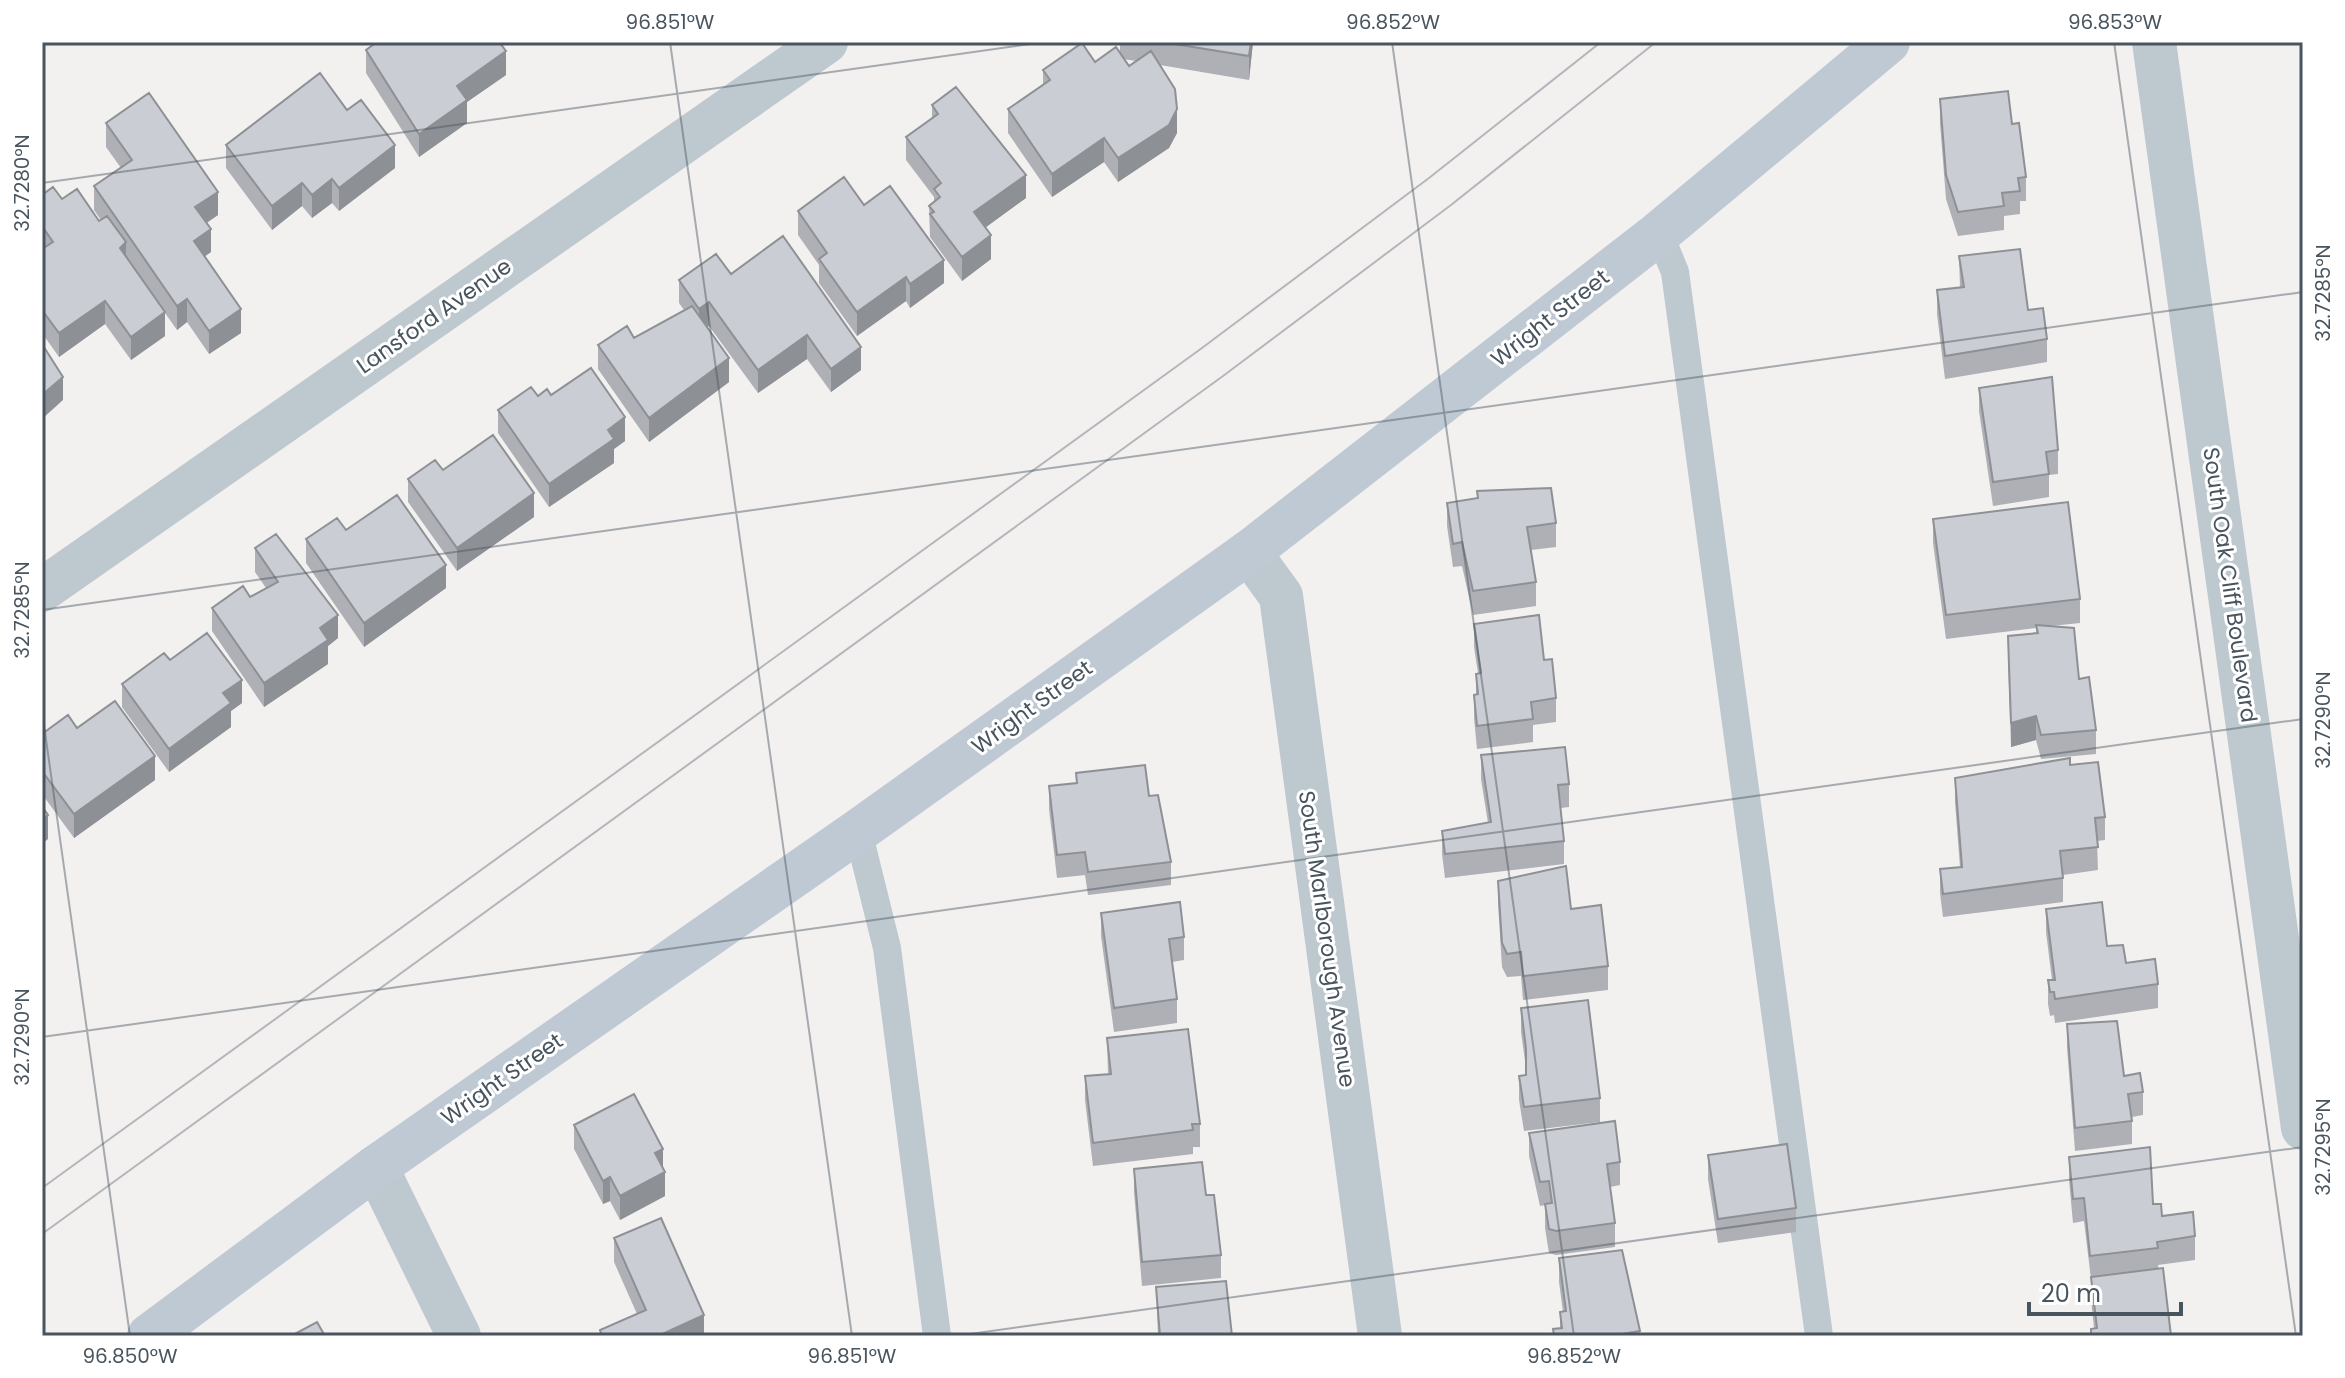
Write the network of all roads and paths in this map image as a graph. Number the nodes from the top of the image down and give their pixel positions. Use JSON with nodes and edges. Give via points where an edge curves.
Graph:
{"nodes":[{"id":1,"x":826,"y":42,"type":"edge"},
{"id":2,"x":1888,"y":42,"type":"edge"},
{"id":3,"x":2154,"y":42,"type":"edge"},
{"id":4,"x":1659,"y":233,"type":"junction"},
{"id":5,"x":1249,"y":552,"type":"junction"},
{"id":6,"x":42,"y":590,"type":"edge"},
{"id":7,"x":858,"y":831,"type":"junction"},
{"id":8,"x":2286,"y":864,"type":"edge"},
{"id":9,"x":2303,"y":1128,"type":"edge"},
{"id":10,"x":376,"y":1167,"type":"junction"},
{"id":11,"x":149,"y":1336,"type":"edge"},
{"id":12,"x":459,"y":1336,"type":"edge"},
{"id":13,"x":937,"y":1336,"type":"edge"},
{"id":14,"x":1380,"y":1336,"type":"edge"},
{"id":15,"x":1819,"y":1336,"type":"edge"}],
"edges":[{"from":1,"to":6,"type":"street","name":"Lansford Avenue"},
{"from":2,"to":4,"type":"street","name":"Wright Street"},
{"from":3,"to":8,"type":"street","name":"South Oak Cliff Boulevard"},
{"from":4,"to":5,"type":"street","name":"Wright Street"},
{"from":4,"to":15,"type":"lane","via":[[1675,272]]},
{"from":5,"to":7,"type":"street","name":"Wright Street"},
{"from":5,"to":14,"type":"street","name":"South Marlborough Avenue","via":[[1281,596]]},
{"from":7,"to":10,"type":"street","name":"Wright Street"},
{"from":7,"to":13,"type":"lane","via":[[887,948]]},
{"from":8,"to":9,"type":"street","name":"South Oak Cliff Boulevard"},
{"from":10,"to":11,"type":"street","name":"Wright Street"},
{"from":10,"to":12,"type":"street"}]}
